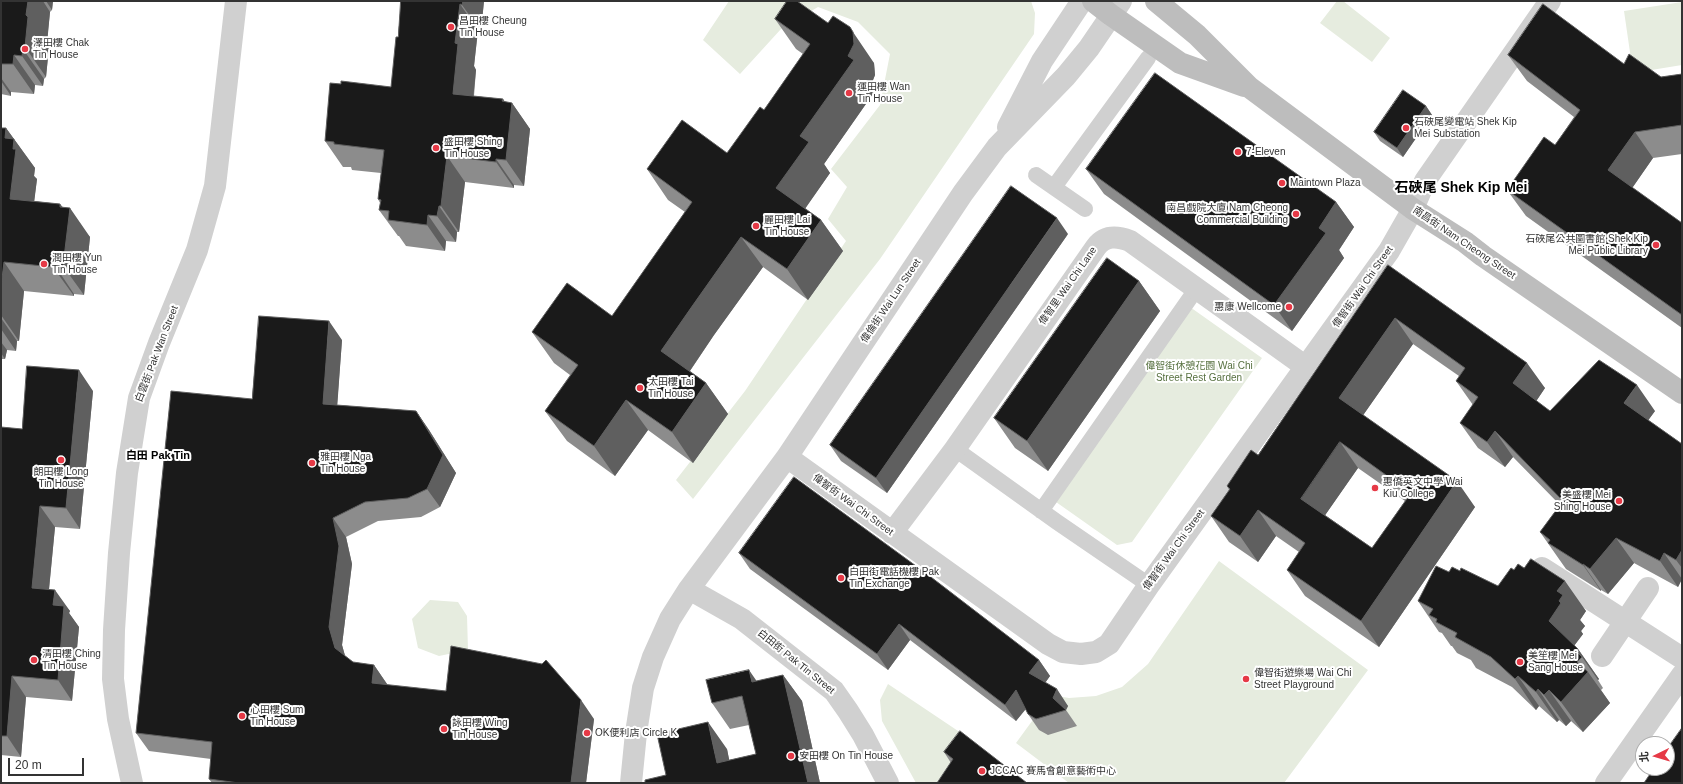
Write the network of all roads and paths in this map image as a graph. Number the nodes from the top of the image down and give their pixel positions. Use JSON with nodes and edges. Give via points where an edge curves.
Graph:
{"nodes":[{"id":1,"x":236,"y":1,"type":"edge"},
{"id":2,"x":1082,"y":1,"type":"edge"},
{"id":3,"x":1093,"y":1,"type":"edge"},
{"id":4,"x":1156,"y":1,"type":"edge"},
{"id":5,"x":1550,"y":1,"type":"edge"},
{"id":6,"x":1116,"y":8,"type":"edge"},
{"id":7,"x":1148,"y":58,"type":"dead end"},
{"id":8,"x":1249,"y":87,"type":"junction"},
{"id":9,"x":997,"y":147,"type":"junction"},
{"id":10,"x":1036,"y":175,"type":"dead end"},
{"id":11,"x":1054,"y":187,"type":"junction"},
{"id":12,"x":1085,"y":209,"type":"dead end"},
{"id":13,"x":1413,"y":209,"type":"junction"},
{"id":14,"x":1196,"y":288,"type":"junction"},
{"id":15,"x":1306,"y":367,"type":"junction"},
{"id":16,"x":1682,"y":393,"type":"edge"},
{"id":17,"x":954,"y":448,"type":"junction"},
{"id":18,"x":787,"y":457,"type":"junction"},
{"id":19,"x":1041,"y":511,"type":"junction"},
{"id":20,"x":892,"y":533,"type":"junction"},
{"id":21,"x":1542,"y":568,"type":"edge"},
{"id":22,"x":1149,"y":585,"type":"junction"},
{"id":23,"x":1648,"y":588,"type":"edge"},
{"id":24,"x":689,"y":589,"type":"junction"},
{"id":25,"x":1626,"y":622,"type":"junction"},
{"id":26,"x":1602,"y":656,"type":"dead end"},
{"id":27,"x":1682,"y":658,"type":"edge"},
{"id":28,"x":1682,"y":675,"type":"edge"},
{"id":29,"x":132,"y":783,"type":"edge"},
{"id":30,"x":631,"y":783,"type":"edge"},
{"id":31,"x":888,"y":783,"type":"edge"},
{"id":32,"x":1606,"y":783,"type":"edge"}],
"edges":[{"from":1,"to":29,"type":"street","name":"白雲街 Pak Wan Street","via":[[215,186],[197,250],[139,398],[127,473],[119,553],[113,679],[118,720]]},
{"from":2,"to":9,"type":"street","name":"偉倫街 Wai Lun Street","via":[[1042,61]]},
{"from":3,"to":6,"type":"main road","name":"南昌街 Nam Cheong Street"},
{"from":4,"to":8,"type":"main road","name":"南昌街 Nam Cheong Street","via":[[1197,34]]},
{"from":5,"to":13,"type":"street","name":"偉智街 Wai Chi Street","via":[[1425,180]]},
{"from":6,"to":8,"type":"main road","name":"南昌街 Nam Cheong Street","via":[[1180,63]]},
{"from":6,"to":9,"type":"street","name":"偉倫街 Wai Lun Street","via":[[1066,76]]},
{"from":7,"to":11,"type":"street"},
{"from":8,"to":13,"type":"main road","name":"南昌街 Nam Cheong Street"},
{"from":9,"to":18,"type":"street","name":"偉倫街 Wai Lun Street","via":[[959,199]]},
{"from":10,"to":11,"type":"street"},
{"from":11,"to":12,"type":"street"},
{"from":13,"to":15,"type":"street","name":"偉智街 Wai Chi Street","via":[[1389,251]]},
{"from":13,"to":16,"type":"main road","name":"南昌街 Nam Cheong Street","via":[[1465,242]]},
{"from":14,"to":15,"type":"street","name":"偉智里 Wai Chi Lane"},
{"from":14,"to":17,"type":"street","name":"偉智里 Wai Chi Lane","via":[[1130,241],[1121,237],[1106,238],[1099,243]]},
{"from":14,"to":19,"type":"street"},
{"from":15,"to":22,"type":"street","name":"偉智街 Wai Chi Street"},
{"from":17,"to":19,"type":"street"},
{"from":17,"to":20,"type":"street","name":"偉智里 Wai Chi Lane"},
{"from":18,"to":20,"type":"street","name":"偉智街 Wai Chi Street"},
{"from":18,"to":24,"type":"street"},
{"from":19,"to":22,"type":"street"},
{"from":20,"to":22,"type":"street","name":"偉智街 Wai Chi Street","via":[[1064,652],[1096,652],[1109,644]]},
{"from":21,"to":25,"type":"street"},
{"from":23,"to":25,"type":"street"},
{"from":24,"to":30,"type":"street","via":[[670,619],[643,688]]},
{"from":24,"to":31,"type":"street","name":"白田街 Pak Tin Street","via":[[742,618],[834,691],[856,723]]},
{"from":25,"to":26,"type":"street"},
{"from":25,"to":27,"type":"street"},
{"from":28,"to":32,"type":"street"}]}
